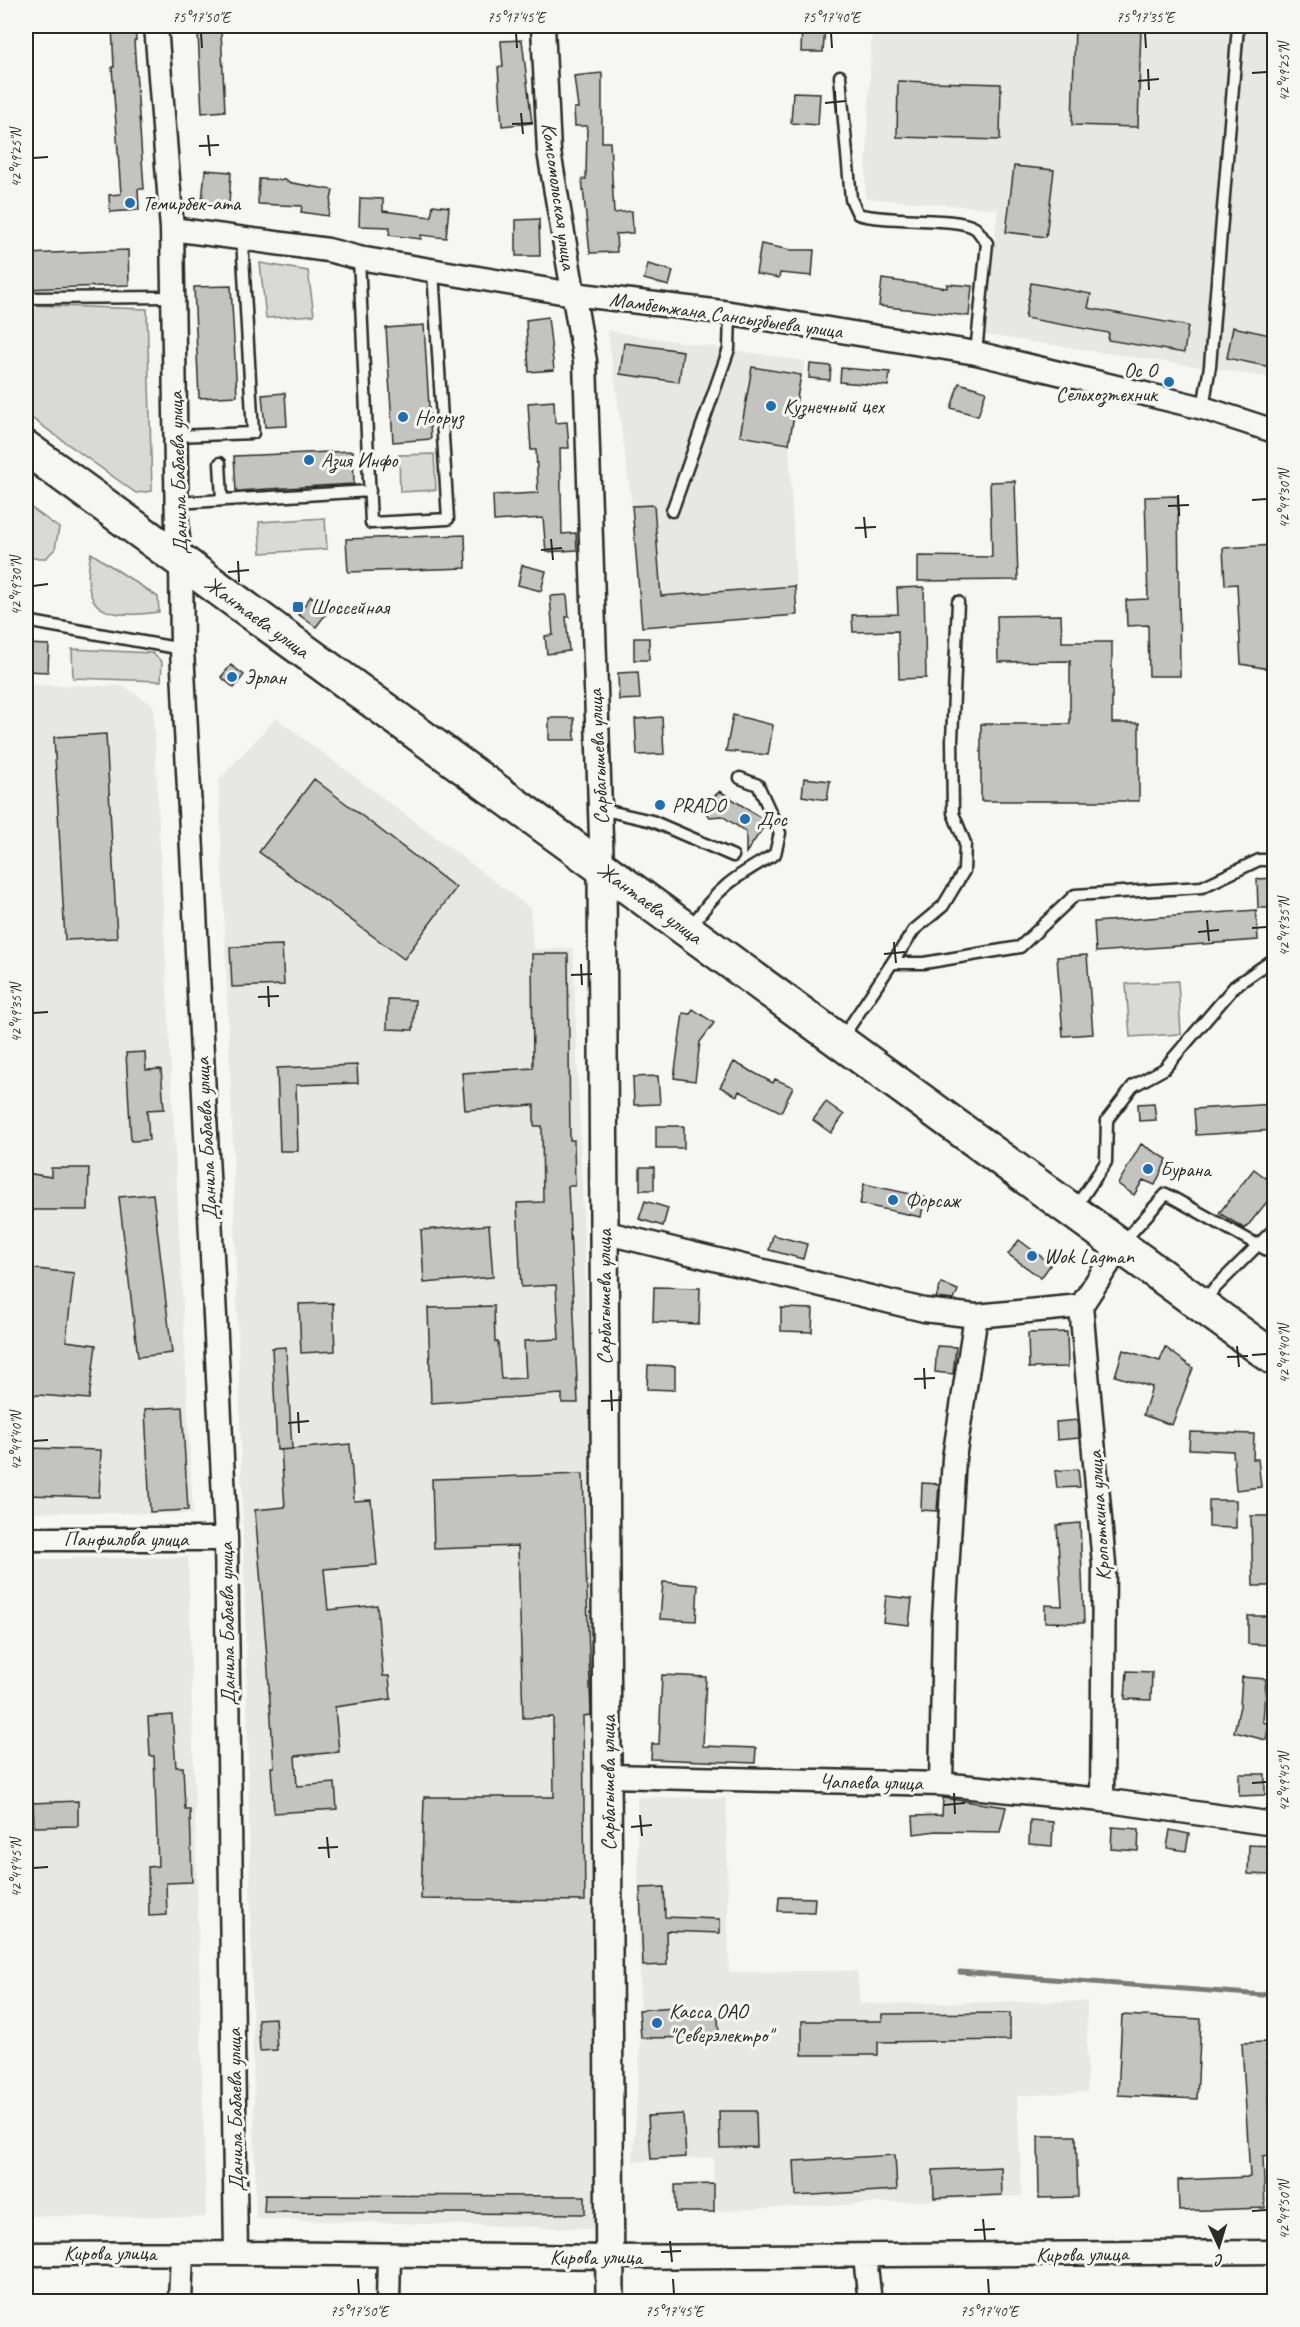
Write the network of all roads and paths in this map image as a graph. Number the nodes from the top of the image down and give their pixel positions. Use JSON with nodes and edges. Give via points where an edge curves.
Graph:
{"nodes":[{"id":1,"x":156,"y":26,"type":"edge"},
{"id":2,"x":543,"y":26,"type":"edge"},
{"id":3,"x":1238,"y":26,"type":"edge"},
{"id":4,"x":840,"y":76,"type":"dead end"},
{"id":5,"x":172,"y":228,"type":"junction"},
{"id":6,"x":243,"y":238,"type":"junction"},
{"id":7,"x":359,"y":258,"type":"junction"},
{"id":8,"x":433,"y":270,"type":"junction"},
{"id":9,"x":573,"y":294,"type":"junction"},
{"id":10,"x":173,"y":297,"type":"junction"},
{"id":11,"x":26,"y":298,"type":"edge"},
{"id":12,"x":730,"y":313,"type":"junction"},
{"id":13,"x":976,"y":353,"type":"junction"},
{"id":14,"x":1203,"y":408,"type":"junction"},
{"id":15,"x":1275,"y":430,"type":"edge"},
{"id":16,"x":175,"y":436,"type":"junction"},
{"id":17,"x":26,"y":448,"type":"edge"},
{"id":18,"x":220,"y":463,"type":"dead end"},
{"id":19,"x":370,"y":491,"type":"junction"},
{"id":20,"x":222,"y":500,"type":"junction"},
{"id":21,"x":176,"y":502,"type":"junction"},
{"id":22,"x":672,"y":511,"type":"dead end"},
{"id":23,"x":182,"y":562,"type":"junction"},
{"id":24,"x":958,"y":602,"type":"dead end"},
{"id":25,"x":26,"y":621,"type":"edge"},
{"id":26,"x":182,"y":649,"type":"junction"},
{"id":27,"x":740,"y":778,"type":"dead end"},
{"id":28,"x":600,"y":809,"type":"junction"},
{"id":29,"x":733,"y":855,"type":"dead end"},
{"id":30,"x":1275,"y":860,"type":"edge"},
{"id":31,"x":602,"y":868,"type":"junction"},
{"id":32,"x":688,"y":931,"type":"junction"},
{"id":33,"x":1275,"y":959,"type":"edge"},
{"id":34,"x":893,"y":963,"type":"junction"},
{"id":35,"x":840,"y":1042,"type":"junction"},
{"id":36,"x":1072,"y":1211,"type":"junction"},
{"id":37,"x":1275,"y":1228,"type":"edge"},
{"id":38,"x":603,"y":1232,"type":"junction"},
{"id":39,"x":1260,"y":1243,"type":"junction"},
{"id":40,"x":1120,"y":1246,"type":"junction"},
{"id":41,"x":1275,"y":1254,"type":"edge"},
{"id":42,"x":1199,"y":1304,"type":"junction"},
{"id":43,"x":1081,"y":1306,"type":"junction"},
{"id":44,"x":976,"y":1316,"type":"junction"},
{"id":45,"x":1275,"y":1358,"type":"edge"},
{"id":46,"x":26,"y":1539,"type":"edge"},
{"id":47,"x":226,"y":1539,"type":"junction"},
{"id":48,"x":609,"y":1776,"type":"junction"},
{"id":49,"x":941,"y":1784,"type":"junction"},
{"id":50,"x":1102,"y":1800,"type":"junction"},
{"id":51,"x":1275,"y":1824,"type":"edge"},
{"id":52,"x":1275,"y":2252,"type":"edge"},
{"id":53,"x":182,"y":2253,"type":"junction"},
{"id":54,"x":236,"y":2253,"type":"junction"},
{"id":55,"x":26,"y":2254,"type":"edge"},
{"id":56,"x":389,"y":2256,"type":"junction"},
{"id":57,"x":611,"y":2257,"type":"junction"},
{"id":58,"x":865,"y":2257,"type":"junction"},
{"id":59,"x":180,"y":2301,"type":"edge"},
{"id":60,"x":388,"y":2301,"type":"edge"},
{"id":61,"x":610,"y":2301,"type":"edge"},
{"id":62,"x":870,"y":2301,"type":"edge"}],
"edges":[{"from":1,"to":5,"type":"street","name":"Данила Бабаева улица"},
{"from":2,"to":9,"type":"street","name":"Комсомольская улица","via":[[549,152]]},
{"from":3,"to":14,"type":"lane","via":[[1210,366]]},
{"from":4,"to":13,"type":"lane","via":[[851,200],[858,214],[875,219],[956,223],[975,228],[987,243]]},
{"from":5,"to":6,"type":"street","name":"Мамбетжана Сансызбыева улица"},
{"from":5,"to":10,"type":"street","name":"Данила Бабаева улица"},
{"from":6,"to":7,"type":"street","name":"Мамбетжана Сансызбыева улица"},
{"from":6,"to":16,"type":"lane","via":[[253,433]]},
{"from":7,"to":8,"type":"street","name":"Мамбетжана Сансызбыева улица"},
{"from":7,"to":19,"type":"lane"},
{"from":8,"to":9,"type":"street","name":"Мамбетжана Сансызбыева улица"},
{"from":8,"to":19,"type":"lane","via":[[448,519],[371,523]]},
{"from":9,"to":12,"type":"street","name":"Мамбетжана Сансызбыева улица"},
{"from":9,"to":28,"type":"street","name":"Сарбагышева улица","via":[[585,361]]},
{"from":10,"to":11,"type":"lane"},
{"from":10,"to":16,"type":"street","name":"Данила Бабаева улица"},
{"from":12,"to":13,"type":"street","name":"Мамбетжана Сансызбыева улица"},
{"from":12,"to":22,"type":"lane","via":[[729,349]]},
{"from":13,"to":14,"type":"street","name":"Мамбетжана Сансызбыева улица"},
{"from":14,"to":15,"type":"street","name":"Мамбетжана Сансызбыева улица"},
{"from":16,"to":21,"type":"street","name":"Данила Бабаева улица"},
{"from":17,"to":23,"type":"main road","name":"Жантаева улица"},
{"from":18,"to":20,"type":"lane"},
{"from":19,"to":20,"type":"lane"},
{"from":20,"to":21,"type":"lane"},
{"from":21,"to":23,"type":"street","name":"Данила Бабаева улица"},
{"from":23,"to":26,"type":"street","name":"Данила Бабаева улица"},
{"from":23,"to":31,"type":"main road","name":"Жантаева улица"},
{"from":24,"to":34,"type":"lane","via":[[953,813],[965,843],[964,871],[942,906],[914,930]]},
{"from":25,"to":26,"type":"lane"},
{"from":26,"to":47,"type":"street","name":"Данила Бабаева улица"},
{"from":27,"to":32,"type":"lane","via":[[758,785],[780,833],[775,854],[731,878]]},
{"from":28,"to":29,"type":"lane","via":[[652,820]]},
{"from":28,"to":31,"type":"street","name":"Сарбагышева улица"},
{"from":30,"to":34,"type":"lane","via":[[1259,860],[1202,887],[1075,895],[1020,947],[924,963]]},
{"from":31,"to":32,"type":"main road","name":"Жантаева улица"},
{"from":31,"to":38,"type":"street","name":"Сарбагышева улица"},
{"from":32,"to":35,"type":"main road","name":"Жантаева улица"},
{"from":33,"to":36,"type":"lane","via":[[1235,986],[1164,1069],[1133,1086],[1107,1120],[1106,1162]]},
{"from":34,"to":35,"type":"lane"},
{"from":35,"to":36,"type":"main road","name":"Жантаева улица"},
{"from":36,"to":40,"type":"main road","name":"Жантаева улица"},
{"from":37,"to":39,"type":"lane"},
{"from":38,"to":44,"type":"street","via":[[924,1310]]},
{"from":38,"to":48,"type":"street","name":"Сарбагышева улица"},
{"from":39,"to":40,"type":"lane","via":[[1166,1194]]},
{"from":39,"to":41,"type":"lane"},
{"from":39,"to":42,"type":"lane"},
{"from":40,"to":42,"type":"main road","name":"Жантаева улица"},
{"from":40,"to":43,"type":"street"},
{"from":42,"to":45,"type":"main road","name":"Жантаева улица"},
{"from":43,"to":44,"type":"street"},
{"from":43,"to":50,"type":"street","name":"Кропоткина улица","via":[[1104,1564]]},
{"from":44,"to":49,"type":"street","via":[[954,1458],[944,1620]]},
{"from":46,"to":47,"type":"street","name":"Панфилова улица"},
{"from":47,"to":54,"type":"street","name":"Данила Бабаева улица"},
{"from":48,"to":49,"type":"street","name":"Чапаева улица"},
{"from":48,"to":57,"type":"street","name":"Сарбагышева улица"},
{"from":49,"to":50,"type":"street","name":"Чапаева улица"},
{"from":50,"to":51,"type":"street","name":"Чапаева улица"},
{"from":52,"to":58,"type":"street","name":"Кирова улица"},
{"from":53,"to":54,"type":"street","name":"Кирова улица"},
{"from":53,"to":55,"type":"street","name":"Кирова улица"},
{"from":53,"to":59,"type":"street"},
{"from":54,"to":56,"type":"street","name":"Кирова улица"},
{"from":56,"to":57,"type":"street","name":"Кирова улица"},
{"from":56,"to":60,"type":"street"},
{"from":57,"to":58,"type":"street","name":"Кирова улица"},
{"from":57,"to":61,"type":"street","name":"Сарбагышева улица"},
{"from":58,"to":62,"type":"street"}]}
